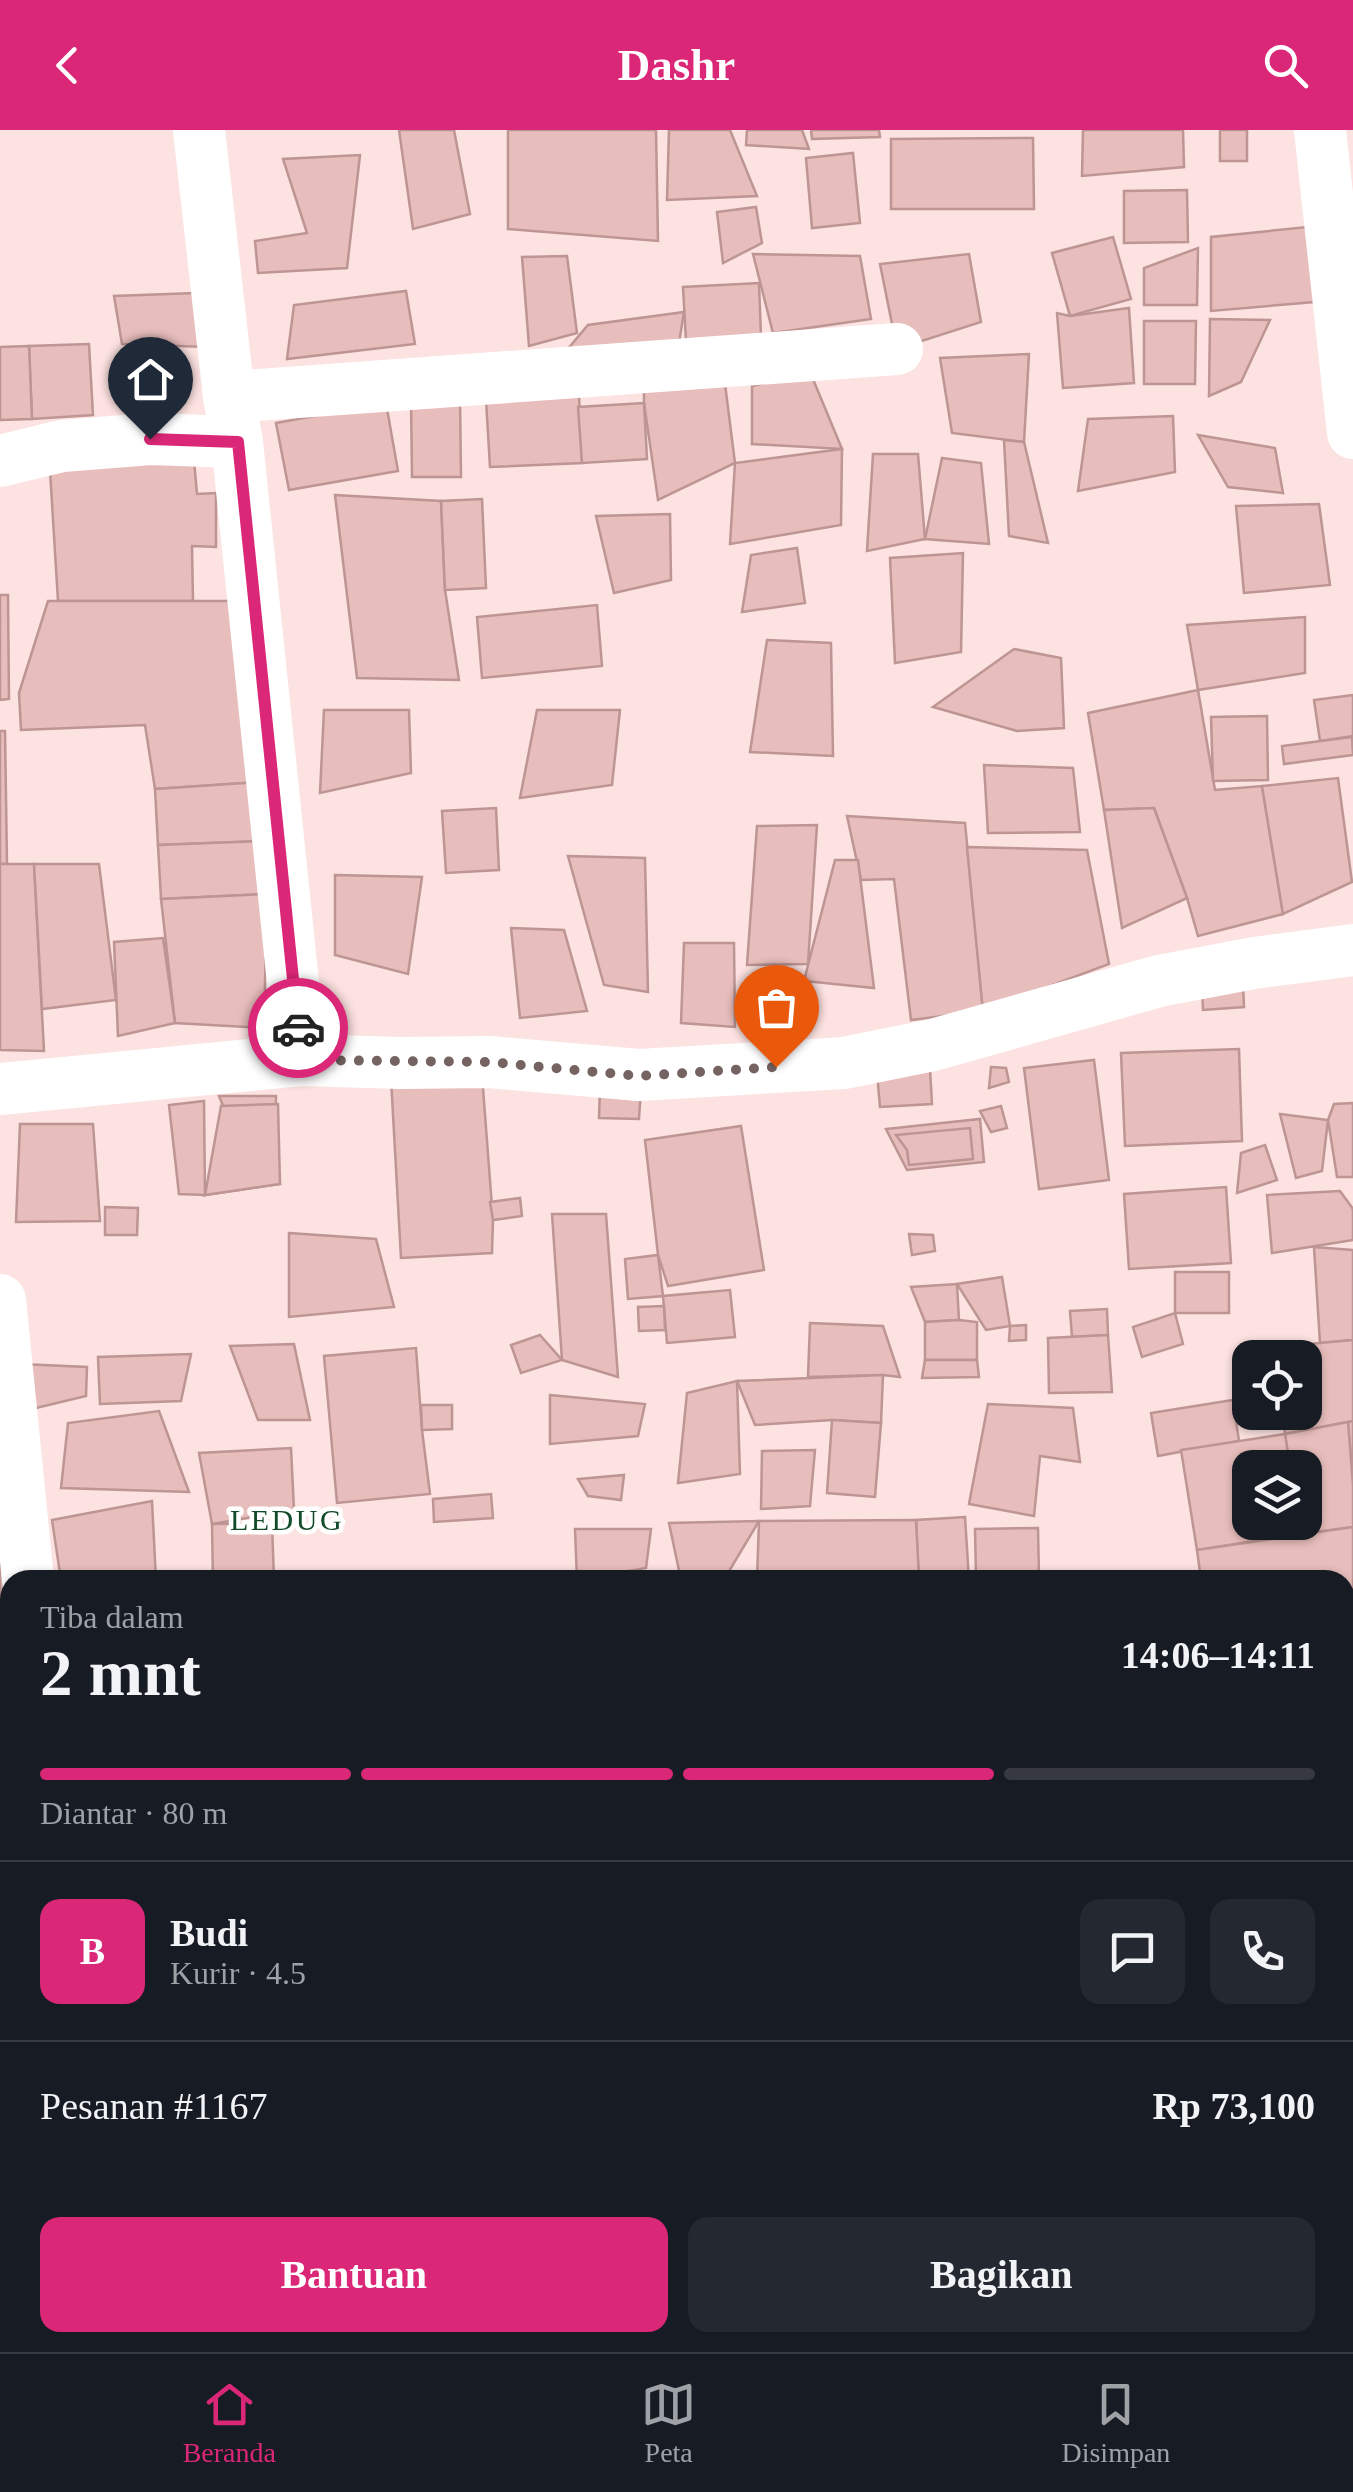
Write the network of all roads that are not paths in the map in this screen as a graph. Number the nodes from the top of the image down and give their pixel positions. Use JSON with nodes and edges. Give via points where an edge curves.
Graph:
{"nodes":[{"id":1,"x":199,"y":130,"type":"edge"},
{"id":2,"x":1320,"y":130,"type":"edge"},
{"id":3,"x":1346,"y":297,"type":"edge"},
{"id":4,"x":896,"y":349,"type":"dead end"},
{"id":5,"x":233,"y":420,"type":"junction"},
{"id":6,"x":1353,"y":433,"type":"edge"},
{"id":7,"x":0,"y":462,"type":"edge"},
{"id":8,"x":1353,"y":950,"type":"edge"},
{"id":9,"x":301,"y":1060,"type":"junction"},
{"id":10,"x":0,"y":1089,"type":"edge"},
{"id":11,"x":0,"y":1300,"type":"edge"},
{"id":12,"x":27,"y":1570,"type":"edge"}],
"edges":[{"from":1,"to":5,"type":"street"},
{"from":2,"to":3,"type":"street"},
{"from":3,"to":6,"type":"street"},
{"from":4,"to":5,"type":"street"},
{"from":5,"to":7,"type":"street"},
{"from":5,"to":9,"type":"street"},
{"from":8,"to":9,"type":"street","via":[[1159,982],[934,1046],[844,1063],[639,1076],[489,1062]]},
{"from":9,"to":10,"type":"street"},
{"from":11,"to":12,"type":"street"}]}
